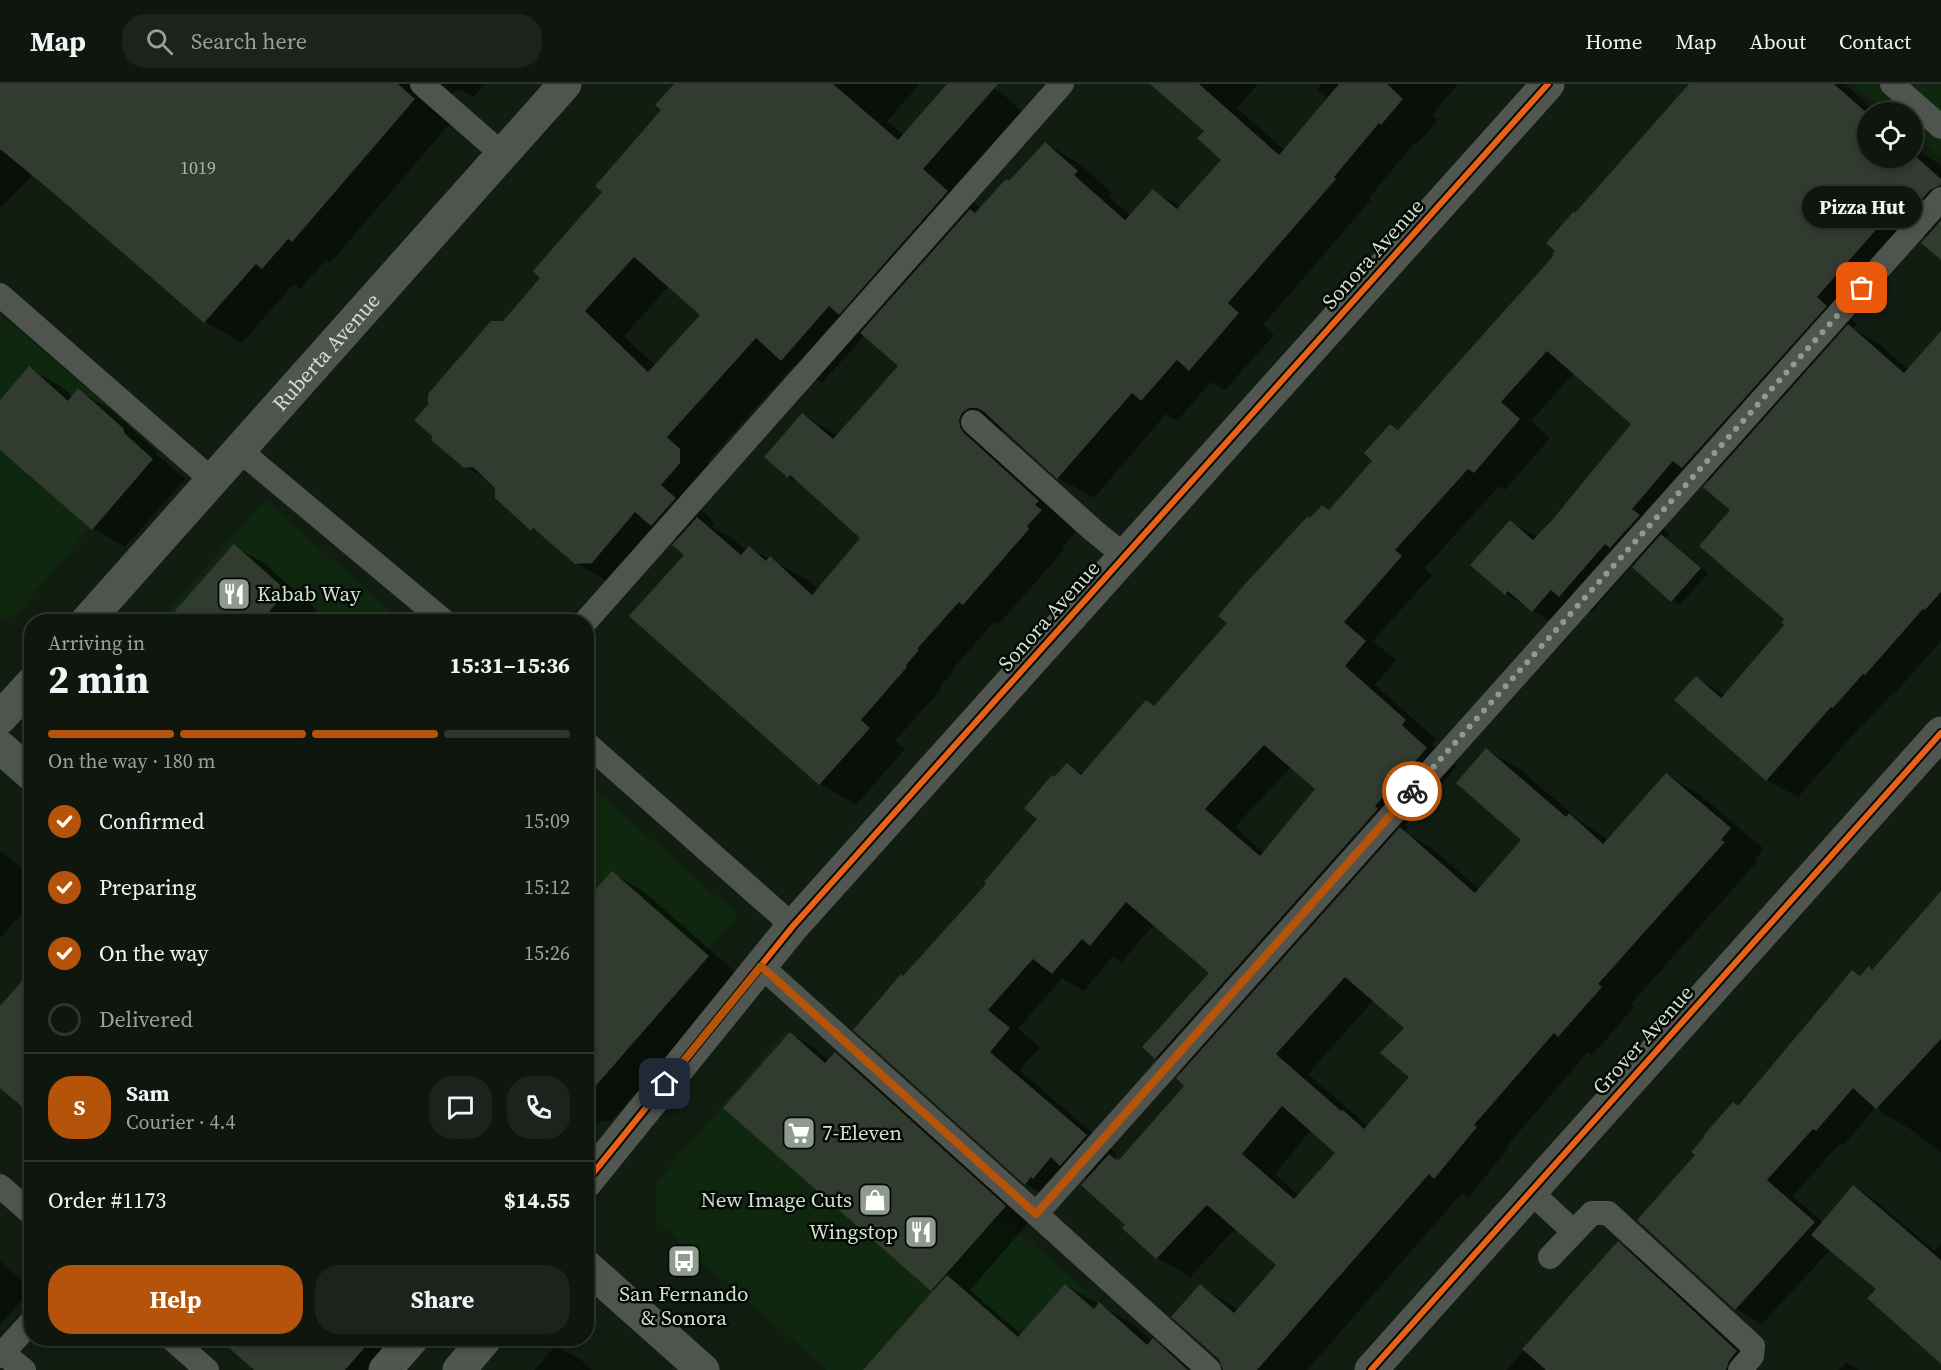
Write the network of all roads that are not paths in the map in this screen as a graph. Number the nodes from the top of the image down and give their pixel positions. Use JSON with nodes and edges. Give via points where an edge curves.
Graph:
{"nodes":[{"id":1,"x":422,"y":84,"type":"edge"},
{"id":2,"x":565,"y":84,"type":"edge"},
{"id":3,"x":1062,"y":84,"type":"edge"},
{"id":4,"x":1548,"y":84,"type":"edge"},
{"id":5,"x":1892,"y":84,"type":"edge"},
{"id":6,"x":1941,"y":127,"type":"edge"},
{"id":7,"x":502,"y":154,"type":"junction"},
{"id":8,"x":1941,"y":199,"type":"edge"},
{"id":9,"x":0,"y":295,"type":"edge"},
{"id":10,"x":973,"y":422,"type":"dead end"},
{"id":11,"x":238,"y":449,"type":"junction"},
{"id":12,"x":212,"y":480,"type":"junction"},
{"id":13,"x":1125,"y":556,"type":"junction"},
{"id":14,"x":93,"y":614,"type":"edge"},
{"id":15,"x":436,"y":614,"type":"edge"},
{"id":16,"x":592,"y":614,"type":"edge"},
{"id":17,"x":24,"y":692,"type":"edge"},
{"id":18,"x":0,"y":718,"type":"edge"},
{"id":19,"x":1941,"y":733,"type":"edge"},
{"id":20,"x":0,"y":747,"type":"edge"},
{"id":21,"x":594,"y":750,"type":"edge"},
{"id":22,"x":24,"y":768,"type":"edge"},
{"id":23,"x":793,"y":926,"type":"junction"},
{"id":24,"x":761,"y":966,"type":"junction"},
{"id":25,"x":594,"y":1172,"type":"edge"},
{"id":26,"x":0,"y":1186,"type":"edge"},
{"id":27,"x":1530,"y":1192,"type":"junction"},
{"id":28,"x":24,"y":1207,"type":"edge"},
{"id":29,"x":1036,"y":1214,"type":"junction"},
{"id":30,"x":1574,"y":1232,"type":"junction"},
{"id":31,"x":1550,"y":1257,"type":"dead end"},
{"id":32,"x":594,"y":1273,"type":"edge"},
{"id":33,"x":24,"y":1330,"type":"edge"},
{"id":34,"x":180,"y":1346,"type":"edge"},
{"id":35,"x":406,"y":1346,"type":"edge"},
{"id":36,"x":479,"y":1346,"type":"edge"},
{"id":37,"x":1,"y":1354,"type":"edge"},
{"id":38,"x":24,"y":1370,"type":"edge"},
{"id":39,"x":207,"y":1370,"type":"edge"},
{"id":40,"x":385,"y":1370,"type":"edge"},
{"id":41,"x":459,"y":1370,"type":"edge"},
{"id":42,"x":704,"y":1370,"type":"edge"},
{"id":43,"x":1209,"y":1370,"type":"edge"},
{"id":44,"x":1371,"y":1370,"type":"edge"},
{"id":45,"x":1740,"y":1370,"type":"edge"}],
"edges":[{"from":1,"to":7,"type":"lane"},
{"from":2,"to":7,"type":"street","name":"Ruberta Avenue"},
{"from":3,"to":16,"type":"lane"},
{"from":4,"to":13,"type":"street","name":"Sonora Avenue"},
{"from":5,"to":6,"type":"lane"},
{"from":7,"to":11,"type":"street","name":"Ruberta Avenue"},
{"from":8,"to":29,"type":"lane"},
{"from":9,"to":12,"type":"lane"},
{"from":10,"to":13,"type":"lane"},
{"from":11,"to":12,"type":"street","name":"Ruberta Avenue"},
{"from":11,"to":15,"type":"lane"},
{"from":12,"to":14,"type":"street","name":"Ruberta Avenue"},
{"from":13,"to":23,"type":"street","name":"Sonora Avenue"},
{"from":17,"to":18,"type":"street"},
{"from":19,"to":27,"type":"street","name":"Grover Avenue"},
{"from":20,"to":22,"type":"main road"},
{"from":21,"to":23,"type":"lane"},
{"from":23,"to":24,"type":"street","name":"Sonora Avenue"},
{"from":24,"to":25,"type":"street","name":"Sonora Avenue"},
{"from":24,"to":29,"type":"lane"},
{"from":26,"to":28,"type":"lane"},
{"from":27,"to":30,"type":"lane"},
{"from":27,"to":44,"type":"street","name":"Grover Avenue"},
{"from":29,"to":43,"type":"lane"},
{"from":30,"to":31,"type":"lane"},
{"from":30,"to":45,"type":"lane","via":[[1592,1212],[1608,1212],[1753,1346],[1752,1356]]},
{"from":32,"to":42,"type":"main road"},
{"from":33,"to":37,"type":"lane"},
{"from":34,"to":39,"type":"lane"},
{"from":35,"to":40,"type":"street"},
{"from":36,"to":41,"type":"street"},
{"from":37,"to":38,"type":"lane"}]}
